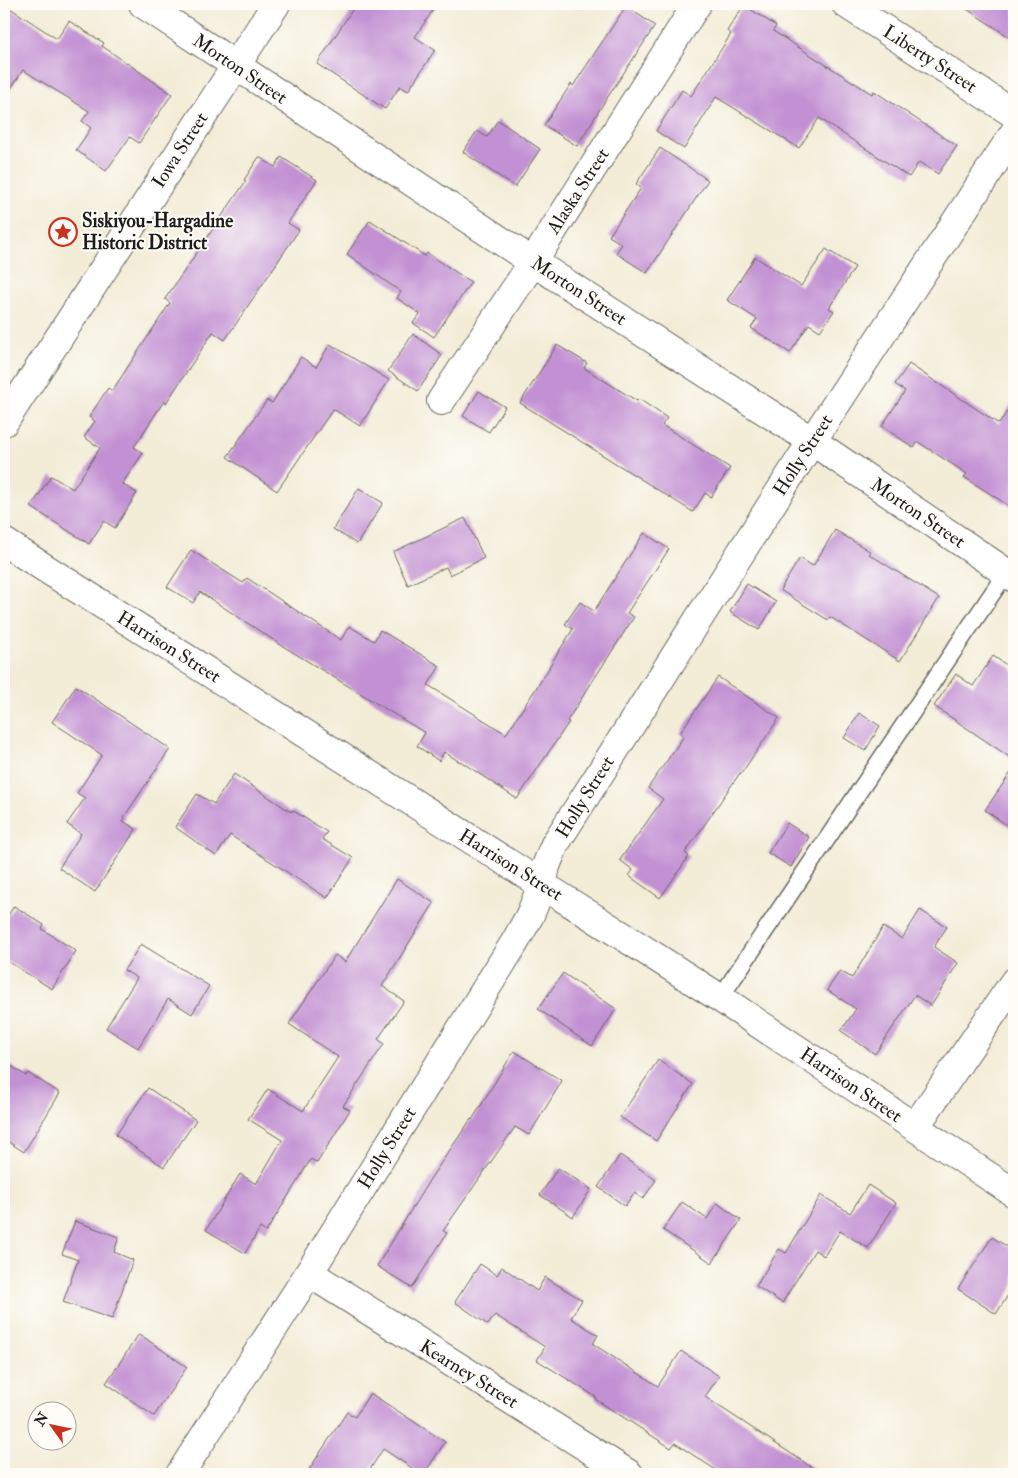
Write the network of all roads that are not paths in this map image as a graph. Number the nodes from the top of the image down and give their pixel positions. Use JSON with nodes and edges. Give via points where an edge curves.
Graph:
{"nodes":[{"id":1,"x":143,"y":4,"type":"edge"},
{"id":2,"x":276,"y":4,"type":"edge"},
{"id":3,"x":698,"y":4,"type":"edge"},
{"id":4,"x":846,"y":4,"type":"edge"},
{"id":5,"x":235,"y":65,"type":"junction"},
{"id":6,"x":1014,"y":114,"type":"edge"},
{"id":7,"x":1014,"y":132,"type":"edge"},
{"id":8,"x":533,"y":262,"type":"junction"},
{"id":9,"x":441,"y":401,"type":"dead end"},
{"id":10,"x":4,"y":422,"type":"edge"},
{"id":11,"x":812,"y":441,"type":"junction"},
{"id":12,"x":4,"y":542,"type":"edge"},
{"id":13,"x":1010,"y":576,"type":"edge"},
{"id":14,"x":542,"y":884,"type":"junction"},
{"id":15,"x":1014,"y":982,"type":"edge"},
{"id":16,"x":720,"y":998,"type":"junction"},
{"id":17,"x":915,"y":1127,"type":"junction"},
{"id":18,"x":1014,"y":1194,"type":"edge"},
{"id":19,"x":309,"y":1273,"type":"junction"},
{"id":20,"x":180,"y":1474,"type":"edge"},
{"id":21,"x":629,"y":1474,"type":"edge"}],
"edges":[{"from":1,"to":5,"type":"street","name":"Morton Street"},
{"from":2,"to":5,"type":"street","name":"Iowa Street"},
{"from":3,"to":8,"type":"street","name":"Alaska Street"},
{"from":4,"to":6,"type":"street","name":"Liberty Street"},
{"from":5,"to":8,"type":"street","name":"Morton Street"},
{"from":5,"to":10,"type":"street","name":"Iowa Street"},
{"from":7,"to":11,"type":"street","name":"Holly Street"},
{"from":8,"to":9,"type":"street","name":"Alaska Street"},
{"from":8,"to":11,"type":"street","name":"Morton Street"},
{"from":11,"to":13,"type":"street","name":"Morton Street"},
{"from":11,"to":14,"type":"street","name":"Holly Street","via":[[555,844]]},
{"from":12,"to":14,"type":"street","name":"Harrison Street"},
{"from":13,"to":16,"type":"lane"},
{"from":14,"to":16,"type":"street","name":"Harrison Street"},
{"from":14,"to":19,"type":"street","name":"Holly Street","via":[[515,942]]},
{"from":15,"to":17,"type":"street"},
{"from":16,"to":17,"type":"street","name":"Harrison Street"},
{"from":17,"to":18,"type":"street","name":"Harrison Street"},
{"from":19,"to":20,"type":"street","name":"Holly Street"},
{"from":19,"to":21,"type":"street","name":"Kearney Street"}]}
